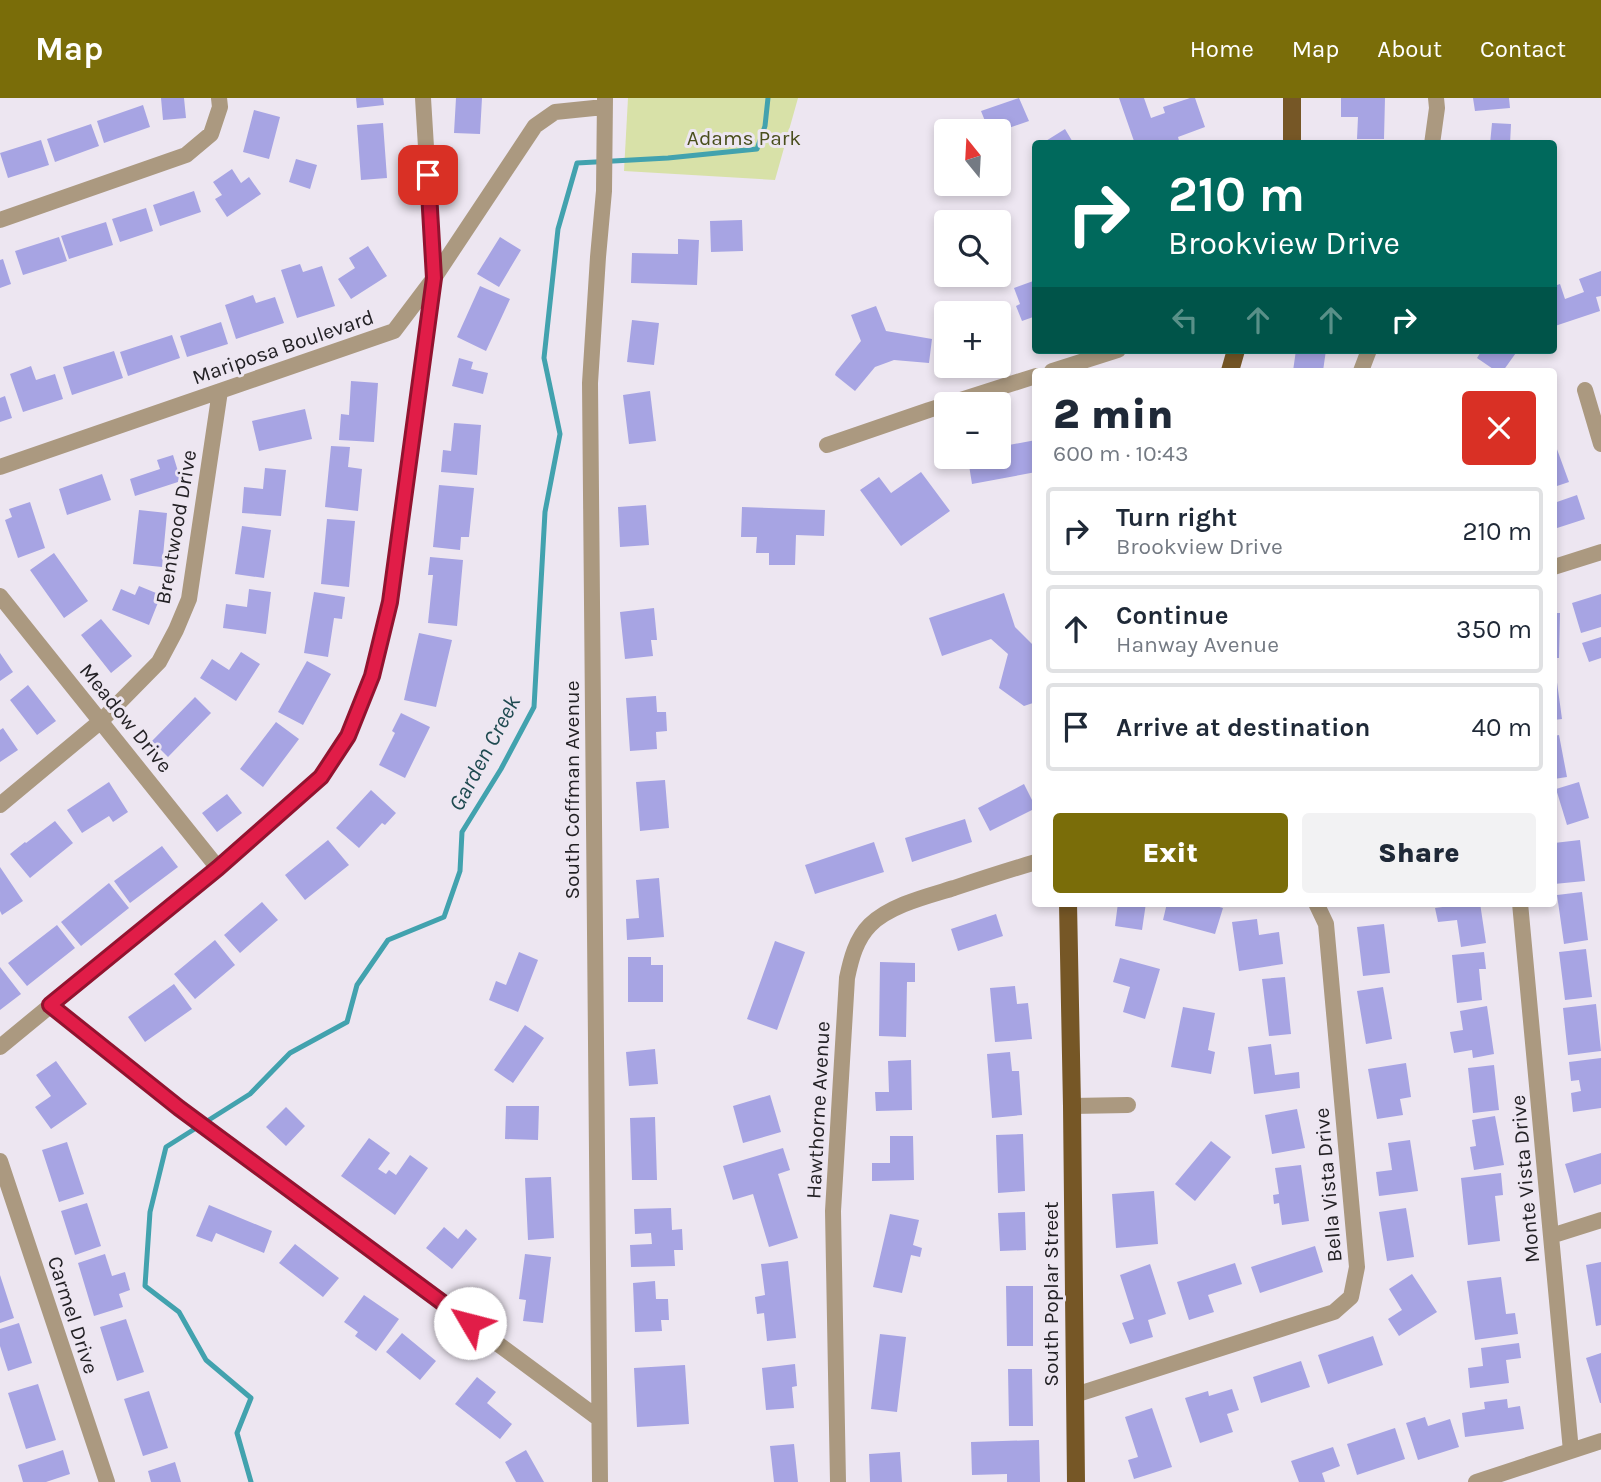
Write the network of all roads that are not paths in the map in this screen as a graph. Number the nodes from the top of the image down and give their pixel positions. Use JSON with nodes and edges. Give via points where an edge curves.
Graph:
{"nodes":[{"id":1,"x":219,"y":98,"type":"edge"},
{"id":2,"x":424,"y":98,"type":"edge"},
{"id":3,"x":1292,"y":98,"type":"edge"},
{"id":4,"x":1436,"y":98,"type":"edge"},
{"id":5,"x":605,"y":102,"type":"edge"},
{"id":6,"x":1292,"y":140,"type":"edge"},
{"id":7,"x":1433,"y":140,"type":"edge"},
{"id":8,"x":0,"y":220,"type":"edge"},
{"id":9,"x":434,"y":278,"type":"junction"},
{"id":10,"x":1105,"y":354,"type":"edge"},
{"id":11,"x":1061,"y":368,"type":"edge"},
{"id":12,"x":1032,"y":377,"type":"edge"},
{"id":13,"x":1585,"y":390,"type":"dead end"},
{"id":14,"x":220,"y":391,"type":"junction"},
{"id":15,"x":1601,"y":444,"type":"edge"},
{"id":16,"x":827,"y":445,"type":"dead end"},
{"id":17,"x":0,"y":467,"type":"edge"},
{"id":18,"x":1601,"y":552,"type":"edge"},
{"id":19,"x":1557,"y":566,"type":"edge"},
{"id":20,"x":0,"y":596,"type":"edge"},
{"id":21,"x":101,"y":721,"type":"junction"},
{"id":22,"x":0,"y":805,"type":"edge"},
{"id":23,"x":1032,"y":863,"type":"edge"},
{"id":24,"x":218,"y":868,"type":"junction"},
{"id":25,"x":1068,"y":907,"type":"edge"},
{"id":26,"x":1318,"y":907,"type":"edge"},
{"id":27,"x":1520,"y":907,"type":"edge"},
{"id":28,"x":50,"y":1005,"type":"junction"},
{"id":29,"x":0,"y":1047,"type":"edge"},
{"id":30,"x":1128,"y":1105,"type":"dead end"},
{"id":31,"x":1072,"y":1106,"type":"junction"},
{"id":32,"x":0,"y":1161,"type":"edge"},
{"id":33,"x":1601,"y":1220,"type":"edge"},
{"id":34,"x":1551,"y":1236,"type":"junction"},
{"id":35,"x":1075,"y":1395,"type":"junction"},
{"id":36,"x":598,"y":1418,"type":"junction"},
{"id":37,"x":1601,"y":1441,"type":"edge"},
{"id":38,"x":1571,"y":1451,"type":"junction"},
{"id":39,"x":107,"y":1482,"type":"edge"},
{"id":40,"x":600,"y":1482,"type":"edge"},
{"id":41,"x":838,"y":1482,"type":"edge"},
{"id":42,"x":1076,"y":1482,"type":"edge"},
{"id":43,"x":1476,"y":1482,"type":"edge"}],
"edges":[{"from":1,"to":8,"type":"street","via":[[211,134],[186,155]]},
{"from":2,"to":9,"type":"street"},
{"from":3,"to":6,"type":"main road"},
{"from":4,"to":7,"type":"street"},
{"from":5,"to":9,"type":"street","name":"Mariposa Boulevard","via":[[555,112],[535,127]]},
{"from":5,"to":36,"type":"street","name":"South Coffman Avenue","via":[[604,191],[590,383]]},
{"from":9,"to":14,"type":"street","name":"Mariposa Boulevard","via":[[394,331]]},
{"from":9,"to":24,"type":"street","via":[[390,602],[372,676],[348,736],[321,777]]},
{"from":10,"to":11,"type":"street"},
{"from":12,"to":16,"type":"street"},
{"from":13,"to":15,"type":"street"},
{"from":14,"to":17,"type":"street","name":"Mariposa Boulevard"},
{"from":14,"to":21,"type":"street","name":"Brentwood Drive","via":[[188,599],[159,662]]},
{"from":18,"to":19,"type":"street"},
{"from":20,"to":21,"type":"street","name":"Meadow Drive"},
{"from":21,"to":22,"type":"street","name":"Brentwood Drive"},
{"from":21,"to":24,"type":"street","name":"Meadow Drive"},
{"from":23,"to":41,"type":"street","name":"Hawthorne Avenue","via":[[893,910],[868,926],[853,953],[846,978],[833,1210]]},
{"from":24,"to":28,"type":"street"},
{"from":25,"to":31,"type":"main road","name":"South Poplar Street"},
{"from":26,"to":35,"type":"street","name":"Bella Vista Drive","via":[[1326,924],[1357,1267],[1351,1297],[1334,1312]]},
{"from":27,"to":34,"type":"street","name":"Monte Vista Drive"},
{"from":28,"to":29,"type":"street"},
{"from":28,"to":36,"type":"street","via":[[179,1108]]},
{"from":30,"to":31,"type":"street"},
{"from":31,"to":35,"type":"main road","name":"South Poplar Street"},
{"from":32,"to":39,"type":"street","name":"Carmel Drive"},
{"from":33,"to":34,"type":"street"},
{"from":34,"to":38,"type":"street","name":"Monte Vista Drive"},
{"from":35,"to":42,"type":"main road","name":"South Poplar Street"},
{"from":36,"to":40,"type":"street","name":"South Coffman Avenue"},
{"from":37,"to":38,"type":"street"},
{"from":38,"to":43,"type":"street"}]}
